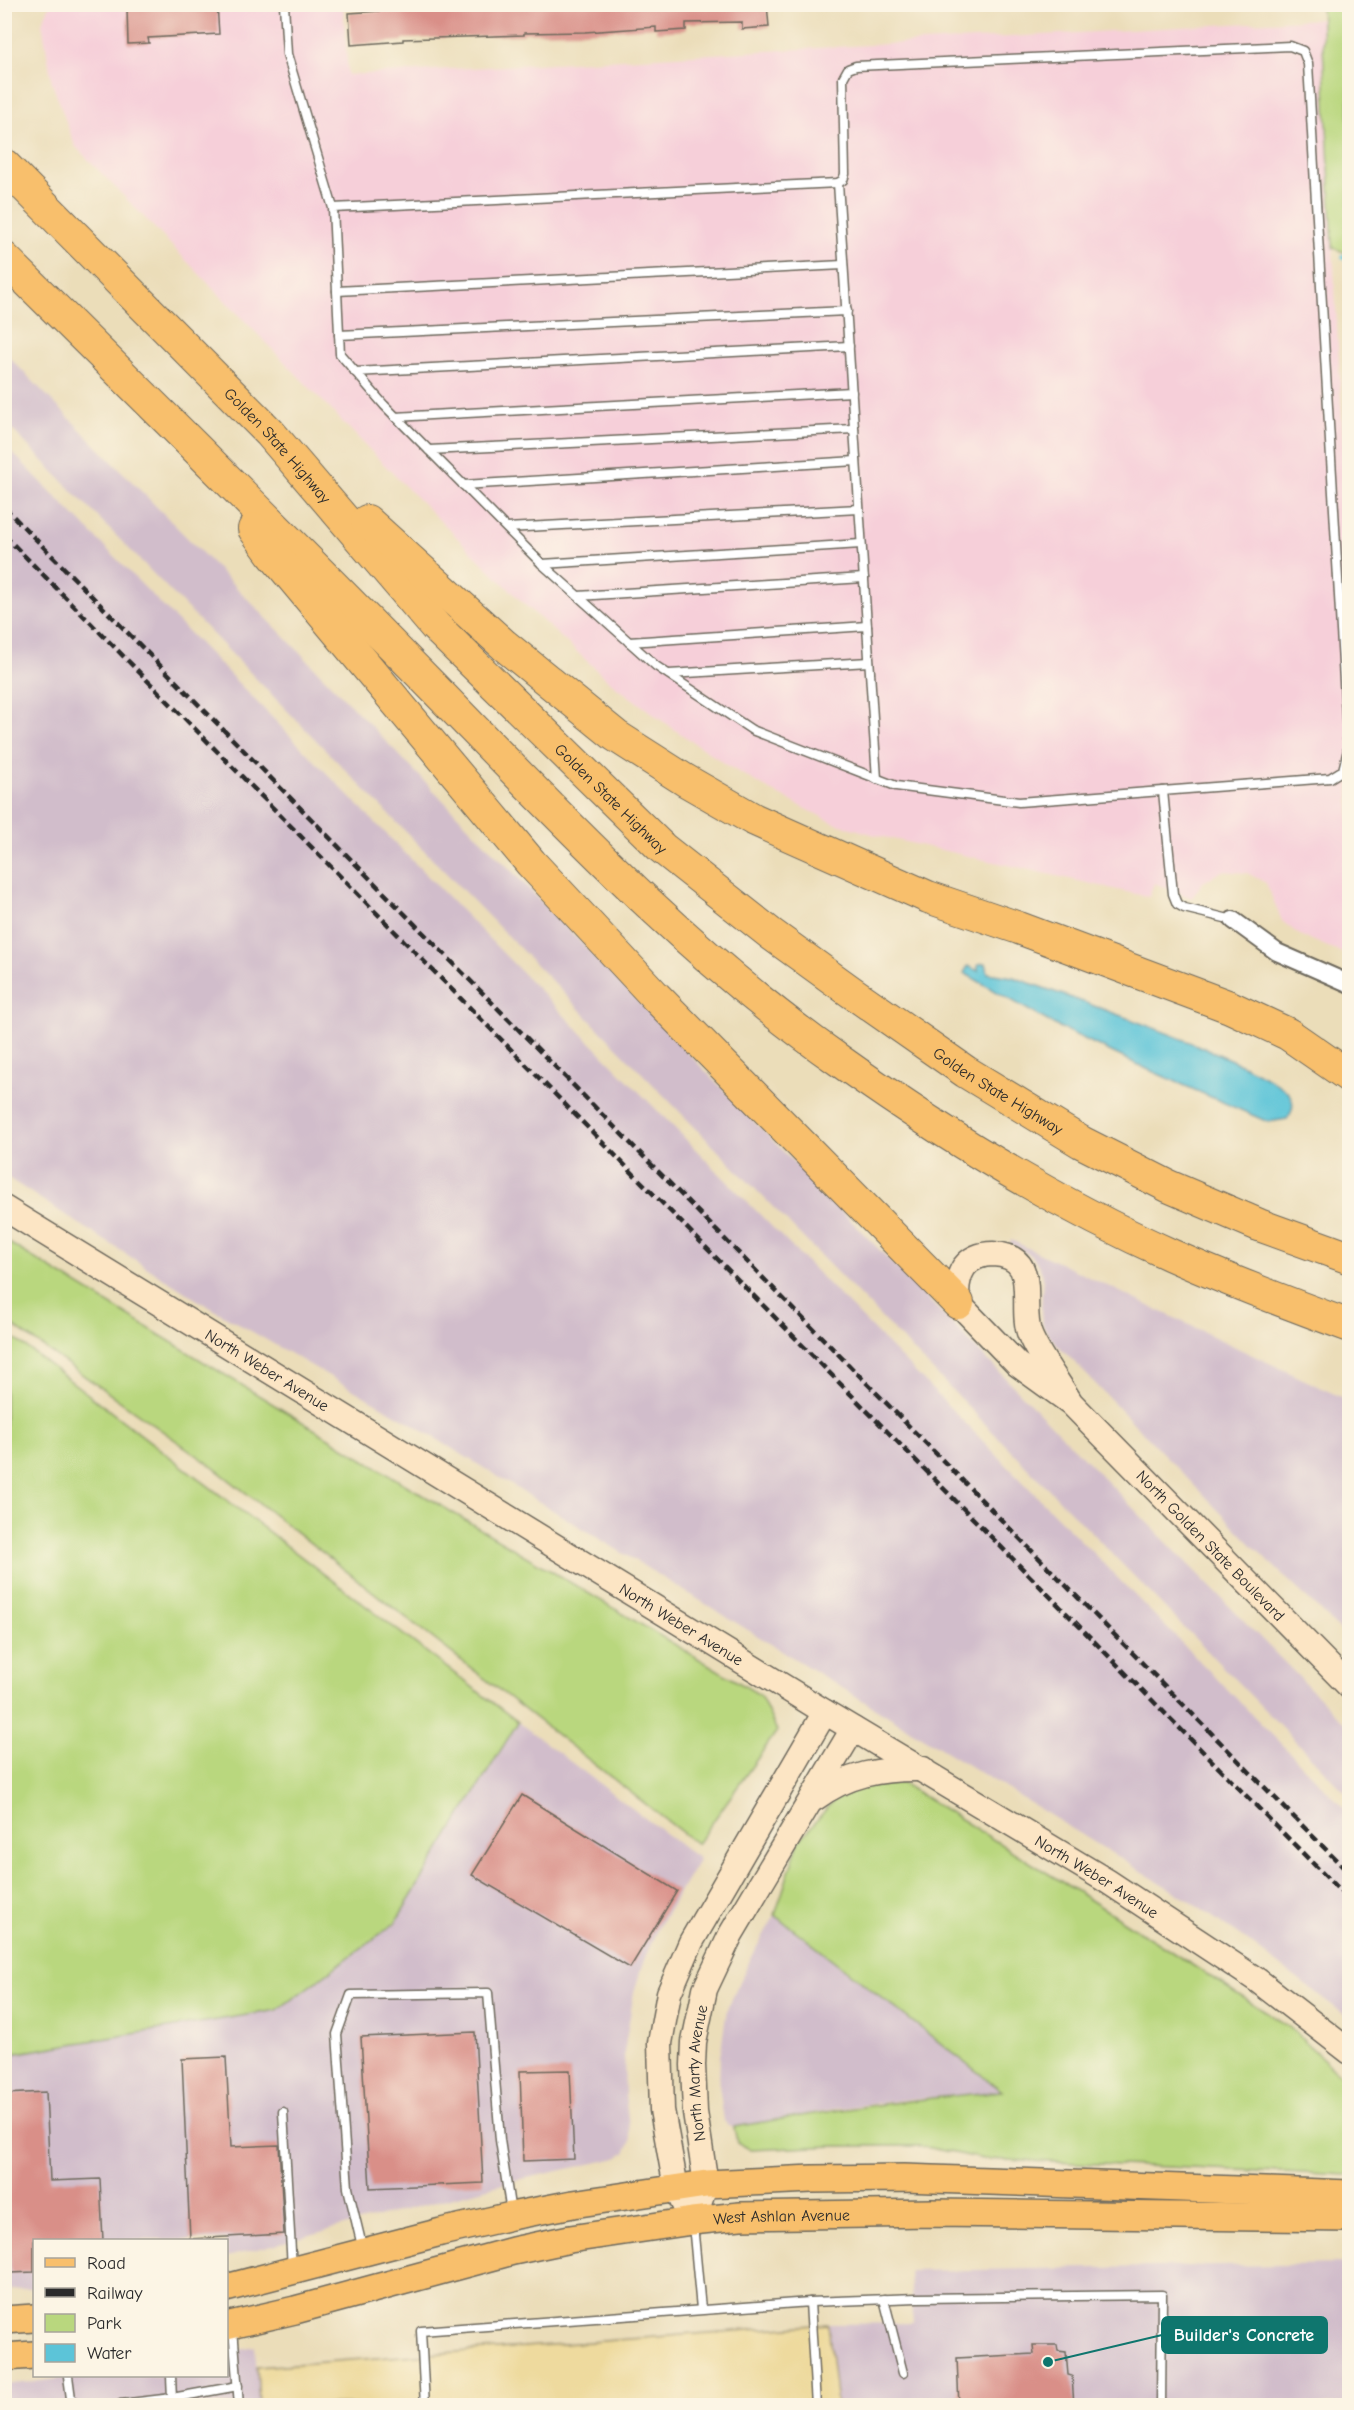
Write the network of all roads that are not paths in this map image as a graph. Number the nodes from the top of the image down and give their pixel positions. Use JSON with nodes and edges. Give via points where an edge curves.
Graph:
{"nodes":[{"id":1,"x":284,"y":4,"type":"edge"},
{"id":2,"x":4,"y":165,"type":"edge"},
{"id":3,"x":838,"y":183,"type":"junction"},
{"id":4,"x":333,"y":208,"type":"junction"},
{"id":5,"x":4,"y":258,"type":"edge"},
{"id":6,"x":843,"y":265,"type":"junction"},
{"id":7,"x":337,"y":291,"type":"junction"},
{"id":8,"x":847,"y":311,"type":"junction"},
{"id":9,"x":339,"y":335,"type":"junction"},
{"id":10,"x":849,"y":346,"type":"junction"},
{"id":11,"x":355,"y":372,"type":"junction"},
{"id":12,"x":852,"y":392,"type":"junction"},
{"id":13,"x":395,"y":417,"type":"junction"},
{"id":14,"x":854,"y":429,"type":"junction"},
{"id":15,"x":270,"y":433,"type":"junction"},
{"id":16,"x":190,"y":441,"type":"junction"},
{"id":17,"x":429,"y":450,"type":"junction"},
{"id":18,"x":856,"y":461,"type":"junction"},
{"id":19,"x":463,"y":484,"type":"junction"},
{"id":20,"x":859,"y":509,"type":"junction"},
{"id":21,"x":507,"y":528,"type":"junction"},
{"id":22,"x":861,"y":544,"type":"junction"},
{"id":23,"x":542,"y":564,"type":"junction"},
{"id":24,"x":864,"y":579,"type":"junction"},
{"id":25,"x":578,"y":596,"type":"junction"},
{"id":26,"x":867,"y":626,"type":"junction"},
{"id":27,"x":629,"y":642,"type":"junction"},
{"id":28,"x":869,"y":662,"type":"junction"},
{"id":29,"x":668,"y":674,"type":"junction"},
{"id":30,"x":877,"y":779,"type":"junction"},
{"id":31,"x":1163,"y":791,"type":"junction"},
{"id":32,"x":1233,"y":920,"type":"joint"},
{"id":33,"x":1350,"y":984,"type":"edge"},
{"id":34,"x":1350,"y":1077,"type":"edge"},
{"id":35,"x":4,"y":1208,"type":"edge"},
{"id":36,"x":1350,"y":1258,"type":"edge"},
{"id":37,"x":958,"y":1303,"type":"junction"},
{"id":38,"x":1350,"y":1326,"type":"edge"},
{"id":39,"x":1071,"y":1403,"type":"junction"},
{"id":40,"x":1350,"y":1687,"type":"edge"},
{"id":41,"x":825,"y":1712,"type":"junction"},
{"id":42,"x":853,"y":1729,"type":"junction"},
{"id":43,"x":923,"y":1769,"type":"junction"},
{"id":44,"x":805,"y":1806,"type":"junction"},
{"id":45,"x":1350,"y":2052,"type":"edge"},
{"id":46,"x":283,"y":2112,"type":"dead end"},
{"id":47,"x":706,"y":2184,"type":"junction"},
{"id":48,"x":676,"y":2188,"type":"junction"},
{"id":49,"x":1350,"y":2194,"type":"edge"},
{"id":50,"x":511,"y":2216,"type":"junction"},
{"id":51,"x":1350,"y":2218,"type":"edge"},
{"id":52,"x":692,"y":2221,"type":"junction"},
{"id":53,"x":364,"y":2253,"type":"junction"},
{"id":54,"x":292,"y":2272,"type":"junction"},
{"id":55,"x":228,"y":2288,"type":"edge"},
{"id":56,"x":884,"y":2300,"type":"junction"},
{"id":57,"x":810,"y":2302,"type":"junction"},
{"id":58,"x":701,"y":2309,"type":"junction"},
{"id":59,"x":33,"y":2318,"type":"edge"},
{"id":60,"x":4,"y":2320,"type":"edge"},
{"id":61,"x":228,"y":2322,"type":"edge"},
{"id":62,"x":33,"y":2355,"type":"edge"},
{"id":63,"x":4,"y":2357,"type":"edge"},
{"id":64,"x":903,"y":2373,"type":"dead end"},
{"id":65,"x":68,"y":2377,"type":"edge"},
{"id":66,"x":171,"y":2377,"type":"edge"},
{"id":67,"x":238,"y":2386,"type":"junction"},
{"id":68,"x":172,"y":2402,"type":"edge"},
{"id":69,"x":72,"y":2406,"type":"edge"},
{"id":70,"x":104,"y":2406,"type":"edge"},
{"id":71,"x":239,"y":2406,"type":"edge"},
{"id":72,"x":425,"y":2406,"type":"edge"},
{"id":73,"x":816,"y":2406,"type":"edge"},
{"id":74,"x":1161,"y":2406,"type":"edge"}],
"edges":[{"from":1,"to":4,"type":"lane","via":[[287,54]]},
{"from":2,"to":15,"type":"highway","name":"Golden State Highway"},
{"from":3,"to":4,"type":"lane"},
{"from":3,"to":6,"type":"lane"},
{"from":3,"to":31,"type":"lane","via":[[845,174],[843,78],[848,69],[856,66],[1290,46],[1303,51],[1309,76],[1348,750],[1343,770],[1330,778]]},
{"from":4,"to":7,"type":"lane"},
{"from":5,"to":16,"type":"highway"},
{"from":6,"to":7,"type":"lane"},
{"from":6,"to":8,"type":"lane"},
{"from":7,"to":9,"type":"lane"},
{"from":8,"to":9,"type":"lane"},
{"from":8,"to":10,"type":"lane"},
{"from":9,"to":11,"type":"lane","via":[[340,354]]},
{"from":10,"to":11,"type":"lane"},
{"from":10,"to":12,"type":"lane"},
{"from":11,"to":13,"type":"lane"},
{"from":12,"to":13,"type":"lane"},
{"from":12,"to":14,"type":"lane"},
{"from":13,"to":17,"type":"lane"},
{"from":14,"to":17,"type":"lane"},
{"from":14,"to":18,"type":"lane"},
{"from":15,"to":34,"type":"highway","via":[[558,691],[616,736],[685,780],[753,819],[928,897],[1230,1007],[1288,1034]]},
{"from":15,"to":36,"type":"highway","name":"Golden State Highway","via":[[435,626],[662,848],[771,934],[966,1071],[1081,1142],[1168,1186]]},
{"from":16,"to":37,"type":"highway","via":[[271,552],[531,863],[656,997]]},
{"from":16,"to":38,"type":"highway","via":[[645,902],[742,986],[837,1059],[949,1135],[1056,1197],[1170,1254]]},
{"from":17,"to":19,"type":"lane"},
{"from":18,"to":19,"type":"lane"},
{"from":18,"to":20,"type":"lane"},
{"from":19,"to":21,"type":"lane"},
{"from":20,"to":21,"type":"lane"},
{"from":20,"to":22,"type":"lane"},
{"from":21,"to":23,"type":"lane"},
{"from":22,"to":23,"type":"lane"},
{"from":22,"to":24,"type":"lane"},
{"from":23,"to":25,"type":"lane"},
{"from":24,"to":25,"type":"lane"},
{"from":24,"to":26,"type":"lane"},
{"from":25,"to":27,"type":"lane"},
{"from":26,"to":27,"type":"lane"},
{"from":26,"to":28,"type":"lane"},
{"from":27,"to":29,"type":"lane"},
{"from":28,"to":29,"type":"lane"},
{"from":28,"to":30,"type":"lane"},
{"from":29,"to":30,"type":"lane","via":[[753,730]]},
{"from":30,"to":31,"type":"lane","via":[[896,786],[1019,802]]},
{"from":31,"to":32,"type":"lane","via":[[1177,904]]},
{"from":32,"to":33,"type":"street","via":[[1277,952]]},
{"from":35,"to":41,"type":"main road","name":"North Weber Avenue"},
{"from":37,"to":39,"type":"main road","name":"North Golden State Boulevard","via":[[1017,1364]]},
{"from":37,"to":39,"type":"main road","name":"North Golden State Boulevard","via":[[958,1281],[972,1260],[995,1254],[1018,1264],[1027,1279],[1025,1313],[1029,1334]]},
{"from":39,"to":40,"type":"main road","name":"North Golden State Boulevard"},
{"from":41,"to":42,"type":"main road","name":"North Weber Avenue"},
{"from":41,"to":48,"type":"main road","name":"North Marty Avenue","via":[[696,1932],[669,1992],[659,2067],[662,2110]]},
{"from":42,"to":43,"type":"main road","name":"North Weber Avenue"},
{"from":42,"to":44,"type":"main road","name":"North Marty Avenue"},
{"from":43,"to":44,"type":"main road","via":[[864,1773],[827,1789]]},
{"from":43,"to":45,"type":"main road","name":"North Weber Avenue","via":[[1107,1881],[1257,1980]]},
{"from":44,"to":47,"type":"main road","name":"North Marty Avenue","via":[[705,1989],[694,2042],[693,2087]]},
{"from":46,"to":54,"type":"lane"},
{"from":47,"to":48,"type":"main road"},
{"from":47,"to":49,"type":"main road","via":[[904,2178]]},
{"from":47,"to":52,"type":"main road","name":"North Marty Avenue"},
{"from":48,"to":50,"type":"main road"},
{"from":48,"to":52,"type":"main road","name":"North Marty Avenue"},
{"from":50,"to":53,"type":"main road"},
{"from":50,"to":53,"type":"lane","via":[[500,2140],[488,1993],[351,1995],[337,2034],[348,2188]]},
{"from":51,"to":52,"type":"main road","name":"West Ashlan Avenue","via":[[921,2213],[740,2216]]},
{"from":52,"to":58,"type":"lane"},
{"from":52,"to":61,"type":"main road","name":"West Ashlan Avenue","via":[[513,2251],[295,2310]]},
{"from":53,"to":54,"type":"main road"},
{"from":54,"to":55,"type":"main road"},
{"from":54,"to":61,"type":"main road","via":[[272,2297]]},
{"from":56,"to":57,"type":"lane"},
{"from":56,"to":64,"type":"lane"},
{"from":56,"to":74,"type":"lane","via":[[1162,2295]]},
{"from":57,"to":58,"type":"lane"},
{"from":57,"to":73,"type":"lane"},
{"from":58,"to":72,"type":"lane","via":[[421,2331]]},
{"from":59,"to":60,"type":"main road"},
{"from":61,"to":67,"type":"lane"},
{"from":62,"to":63,"type":"main road"},
{"from":65,"to":69,"type":"lane"},
{"from":66,"to":68,"type":"lane"},
{"from":67,"to":68,"type":"lane"},
{"from":67,"to":71,"type":"lane"},
{"from":68,"to":70,"type":"lane"}]}
